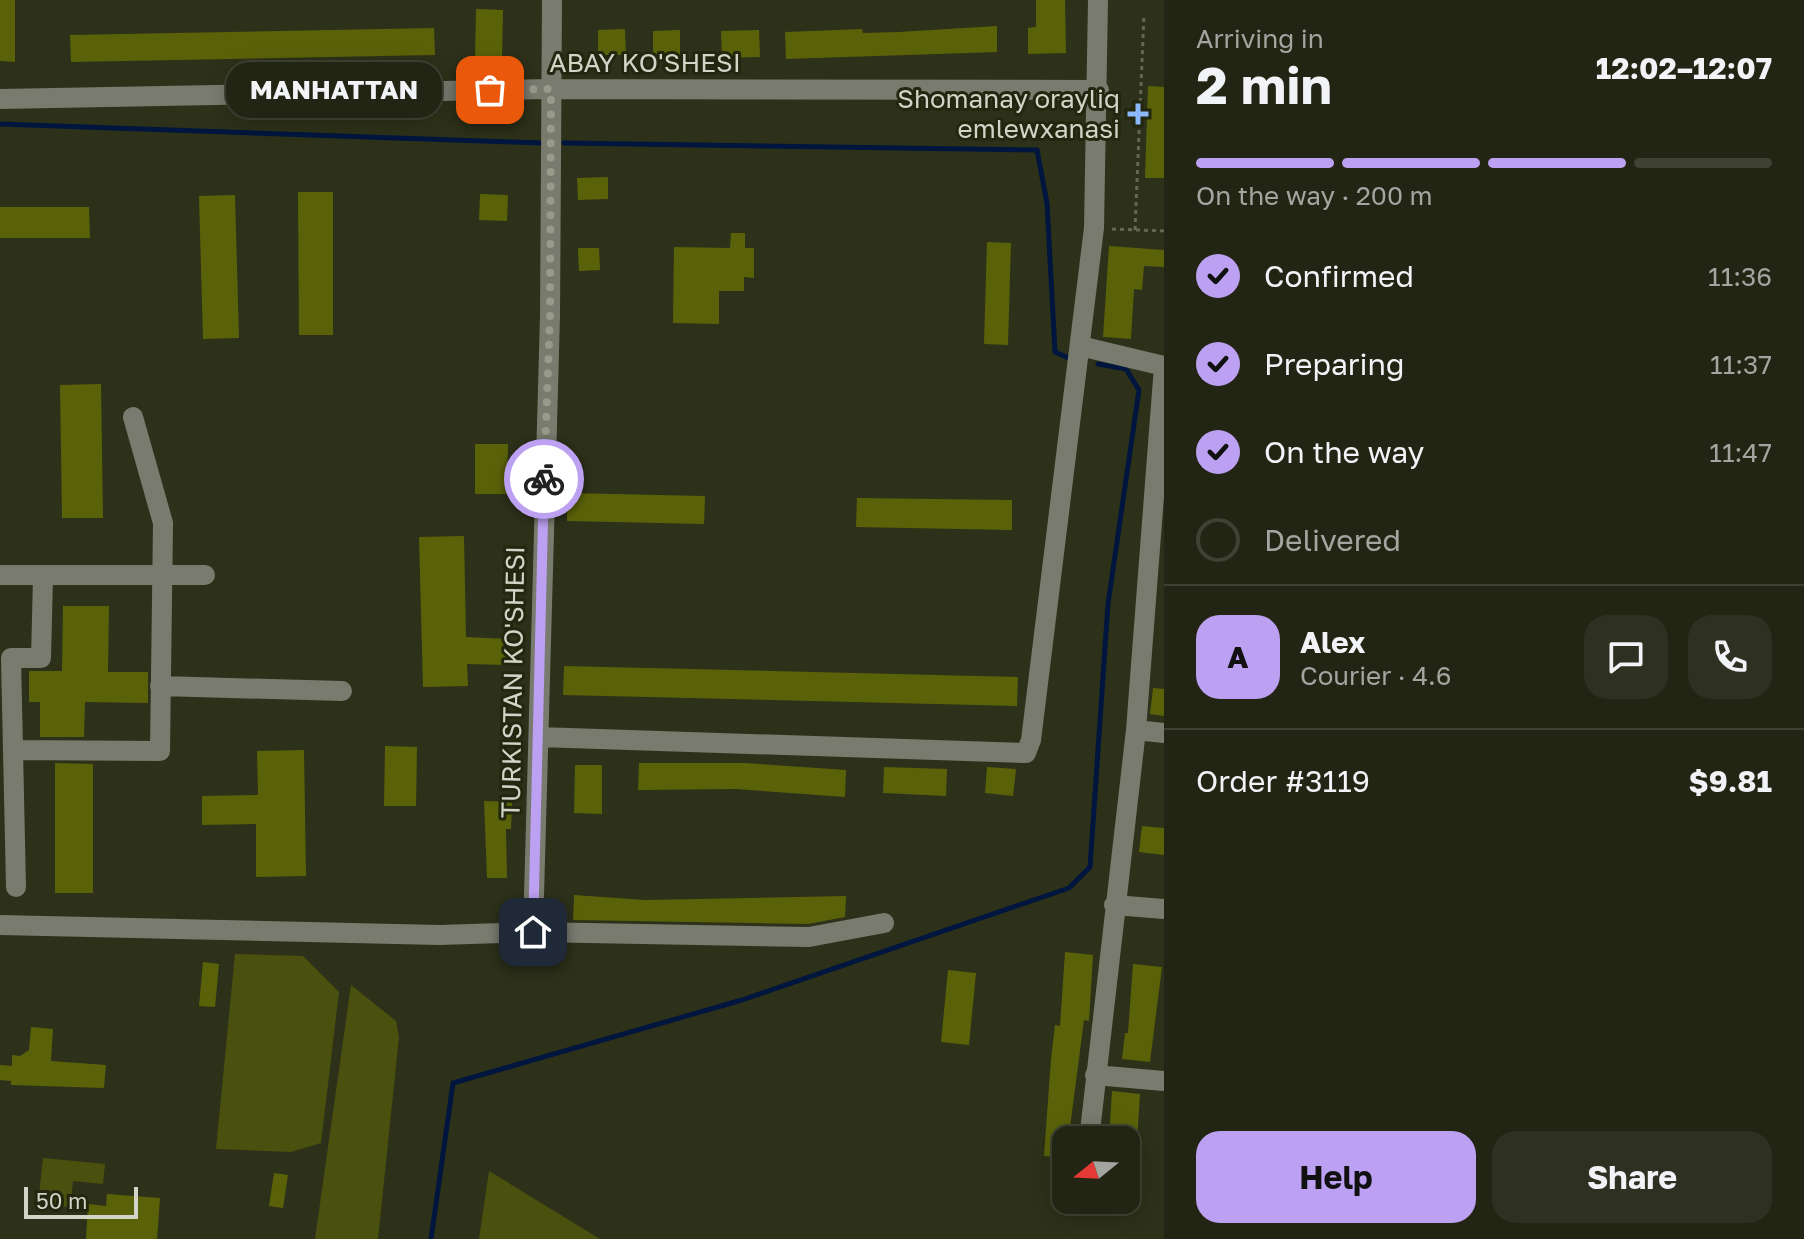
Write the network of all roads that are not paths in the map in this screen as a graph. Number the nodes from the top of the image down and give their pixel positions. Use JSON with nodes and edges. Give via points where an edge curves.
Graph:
{"nodes":[{"id":1,"x":552,"y":0,"type":"edge"},
{"id":2,"x":1098,"y":0,"type":"edge"},
{"id":3,"x":551,"y":89,"type":"junction"},
{"id":4,"x":1099,"y":90,"type":"junction"},
{"id":5,"x":0,"y":99,"type":"edge"},
{"id":6,"x":1080,"y":346,"type":"junction"},
{"id":7,"x":1164,"y":366,"type":"edge"},
{"id":8,"x":133,"y":417,"type":"dead end"},
{"id":9,"x":1156,"y":552,"type":"edge"},
{"id":10,"x":0,"y":575,"type":"edge"},
{"id":11,"x":163,"y":575,"type":"junction"},
{"id":12,"x":205,"y":575,"type":"dead end"},
{"id":13,"x":43,"y":577,"type":"junction"},
{"id":14,"x":6,"y":658,"type":"edge"},
{"id":15,"x":160,"y":686,"type":"junction"},
{"id":16,"x":342,"y":691,"type":"dead end"},
{"id":17,"x":1136,"y":730,"type":"junction"},
{"id":18,"x":1164,"y":733,"type":"edge"},
{"id":19,"x":539,"y":737,"type":"junction"},
{"id":20,"x":13,"y":750,"type":"junction"},
{"id":21,"x":16,"y":887,"type":"dead end"},
{"id":22,"x":1114,"y":905,"type":"junction"},
{"id":23,"x":1164,"y":909,"type":"edge"},
{"id":24,"x":884,"y":923,"type":"dead end"},
{"id":25,"x":0,"y":925,"type":"edge"},
{"id":26,"x":533,"y":932,"type":"junction"},
{"id":27,"x":1095,"y":1075,"type":"junction"},
{"id":28,"x":1164,"y":1081,"type":"edge"},
{"id":29,"x":1090,"y":1126,"type":"edge"}],
"edges":[{"from":1,"to":3,"type":"street","name":"TURKISTAN KO'SHESI"},
{"from":2,"to":4,"type":"street"},
{"from":3,"to":4,"type":"street","name":"ABAY KO'SHESI"},
{"from":3,"to":5,"type":"street","name":"ABAY KO'SHESI"},
{"from":3,"to":19,"type":"street","name":"TURKISTAN KO'SHESI"},
{"from":4,"to":6,"type":"street","via":[[1094,228]]},
{"from":6,"to":7,"type":"street"},
{"from":6,"to":19,"type":"street","via":[[1026,753]]},
{"from":7,"to":9,"type":"street"},
{"from":8,"to":11,"type":"street","via":[[163,523]]},
{"from":9,"to":17,"type":"street"},
{"from":10,"to":13,"type":"street"},
{"from":11,"to":12,"type":"street"},
{"from":11,"to":13,"type":"street"},
{"from":11,"to":15,"type":"street"},
{"from":13,"to":14,"type":"street","via":[[41,658]]},
{"from":14,"to":20,"type":"street"},
{"from":15,"to":16,"type":"street"},
{"from":15,"to":20,"type":"street","via":[[160,751]]},
{"from":17,"to":18,"type":"street"},
{"from":17,"to":22,"type":"street"},
{"from":19,"to":26,"type":"street","name":"TURKISTAN KO'SHESI"},
{"from":20,"to":21,"type":"street"},
{"from":22,"to":23,"type":"street"},
{"from":22,"to":27,"type":"street"},
{"from":24,"to":26,"type":"street","via":[[809,937]]},
{"from":25,"to":26,"type":"street","via":[[439,935]]},
{"from":27,"to":28,"type":"street"},
{"from":27,"to":29,"type":"street"}]}
